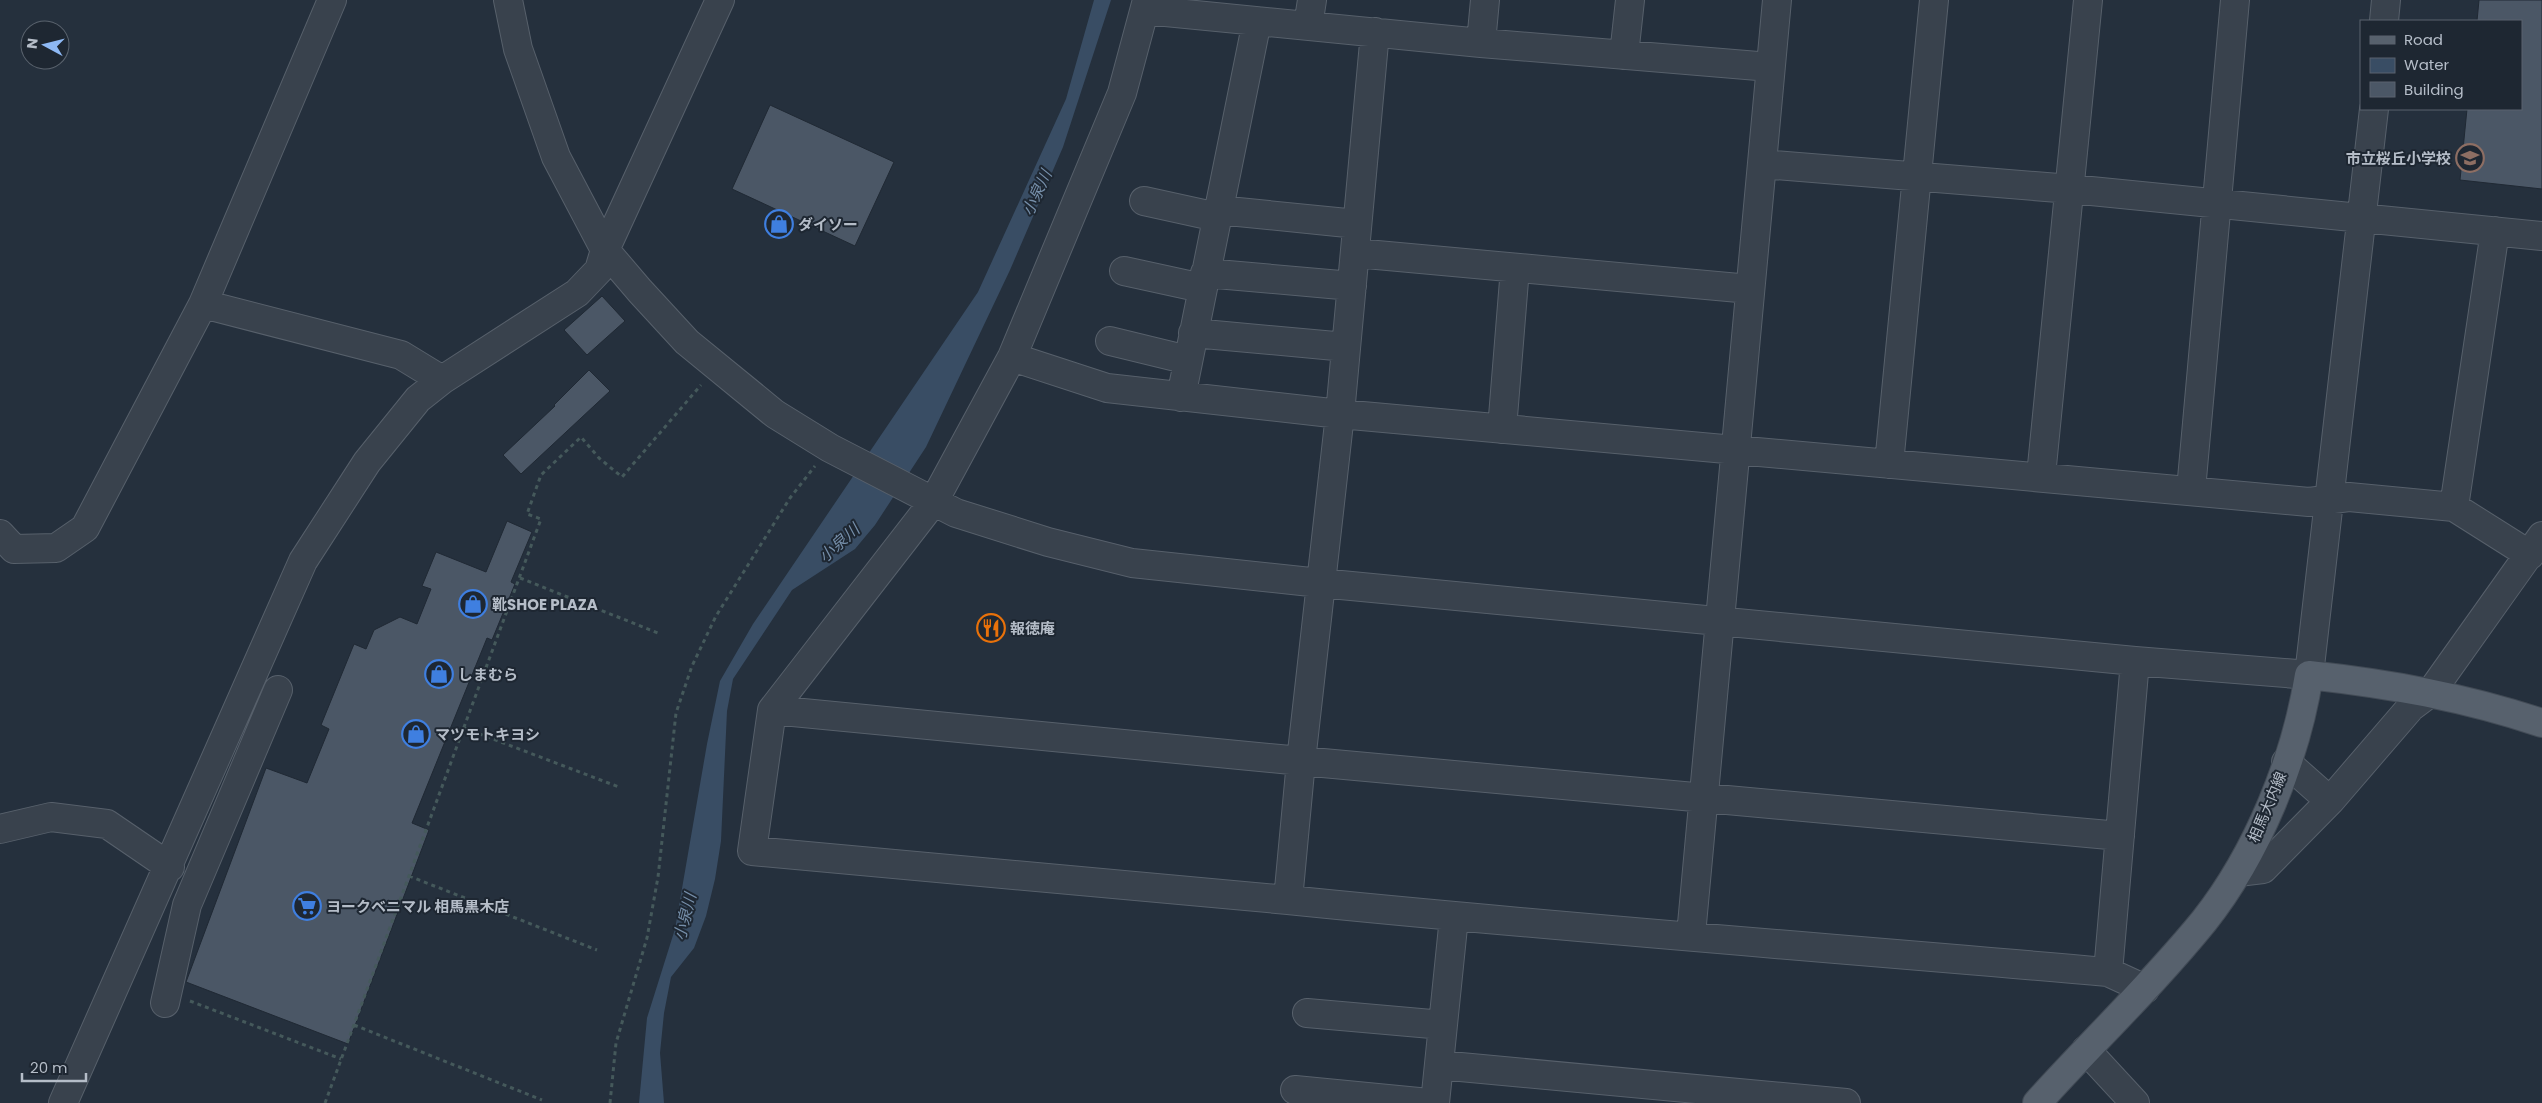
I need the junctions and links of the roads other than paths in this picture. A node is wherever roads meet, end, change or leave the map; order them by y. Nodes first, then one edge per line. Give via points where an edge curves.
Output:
1 (332, 0) edge
2 (508, 0) edge
3 (720, 0) edge
4 (1485, 0) edge
5 (1630, 0) edge
6 (1777, 0) edge
7 (1934, 0) edge
8 (2088, 0) edge
9 (2235, 0) edge
10 (2386, 0) edge
11 (1146, 5) edge
12 (1310, 13) edge
13 (2384, 20) edge
14 (1256, 21) junction
15 (1375, 32) junction
16 (1481, 43) junction
17 (1624, 55) junction
18 (1770, 67) junction
19 (2374, 110) edge
20 (1762, 164) junction
21 (1915, 177) junction
22 (2071, 189) junction
23 (1144, 201) dead end
24 (2216, 203) junction
25 (1217, 214) junction
26 (2362, 219) junction
27 (1357, 224) junction
28 (2495, 231) junction
29 (2542, 236) edge
30 (605, 250) junction
31 (1355, 253) junction
32 (1515, 268) junction
33 (1124, 271) dead end
34 (1204, 281) junction
35 (1352, 286) junction
36 (1750, 289) junction
37 (203, 304) junction
38 (1193, 333) junction
39 (1110, 341) dead end
40 (1346, 347) junction
41 (1012, 358) junction
42 (1188, 360) junction
43 (442, 380) junction
44 (1180, 396) junction
45 (1340, 414) junction
46 (1502, 429) junction
47 (1735, 451) junction
48 (1890, 464) junction
49 (2041, 476) junction
50 (2191, 490) junction
51 (923, 495) junction
52 (2328, 500) junction
53 (2454, 507) junction
54 (0, 534) edge
55 (2536, 545) edge
56 (1320, 583) junction
57 (1720, 621) junction
58 (2135, 661) junction
59 (2309, 675) junction
60 (278, 690) dead end
61 (2431, 692) junction
62 (772, 710) junction
63 (2542, 723) edge
64 (1301, 761) junction
65 (2286, 762) junction
66 (1703, 797) junction
67 (2330, 801) junction
68 (0, 829) edge
69 (2120, 836) junction
70 (170, 867) junction
71 (2238, 872) junction
72 (1288, 900) junction
73 (1454, 917) junction
74 (1691, 935) junction
75 (2108, 972) junction
76 (2145, 989) junction
77 (166, 998) road end
78 (1307, 1012) dead end
79 (1443, 1026) junction
80 (2086, 1050) junction
81 (1439, 1065) junction
82 (1295, 1090) dead end
83 (63, 1103) edge
84 (1429, 1103) edge
85 (1436, 1103) edge
86 (1846, 1103) edge
87 (2037, 1103) edge
88 (2135, 1103) edge

1 - 37 street
2 - 30 street via 518,49 556,157
3 - 30 street
4 - 16 street
5 - 17 street
6 - 18 street
7 - 21 street
8 - 22 street
9 - 24 street
10 - 13 street
11 - 14 street
11 - 41 street via 1122,93
12 - 14 street
12 - 15 street
14 - 25 street
15 - 16 street
15 - 27 street
16 - 17 street
17 - 18 street
18 - 20 street
19 - 26 street
20 - 21 street
20 - 36 street
21 - 22 street
21 - 48 street
22 - 24 street
22 - 49 street
23 - 25 street
24 - 26 street
24 - 50 street
25 - 27 street
25 - 34 street
26 - 28 street
26 - 52 street
27 - 31 street
28 - 29 street
28 - 53 street
30 - 43 street via 599,270 577,293
30 - 51 street via 687,342 775,414 830,448
31 - 32 street
31 - 35 street
32 - 36 street
32 - 46 street
33 - 34 street
34 - 35 street
34 - 38 street
35 - 40 street
36 - 47 street
37 - 43 street via 401,355
37 - 54 street via 85,528 56,548 14,549
38 - 40 street
38 - 42 street
39 - 42 street
40 - 45 street
41 - 44 street via 1107,388
41 - 51 street
42 - 44 street
43 - 70 street via 418,399 367,462 303,561
44 - 45 street
45 - 46 street
45 - 56 street
46 - 47 street
47 - 48 street
47 - 57 street
48 - 49 street
49 - 50 street
50 - 52 street via 2309,502
51 - 56 street via 956,513 1048,542 1132,563
51 - 62 street
52 - 53 street via 2349,497
52 - 59 street
53 - 55 street
55 - 61 street
56 - 57 street
56 - 64 street
57 - 58 street
57 - 66 street
58 - 59 street
58 - 69 street
59 - 61 main road
59 - 65 main road, 相馬大内線 via 2303,712
60 - 77 street via 187,905
61 - 63 main road via 2492,706
61 - 67 street via 2411,708
62 - 64 street
62 - 72 street via 752,851
64 - 66 street
64 - 72 street
65 - 67 street
65 - 71 main road, 相馬大内線 via 2266,817
66 - 69 street
66 - 74 street
67 - 71 street via 2263,869
68 - 70 street via 51,817 107,824
69 - 75 street
70 - 83 street
71 - 76 main road, 相馬大内線 via 2205,920
72 - 73 street
73 - 74 street
73 - 79 street
74 - 75 street
75 - 76 street
76 - 80 main road, 相馬大内線
78 - 79 street
79 - 81 street
80 - 87 main road, 相馬大内線
80 - 88 street
81 - 85 street
81 - 86 street
82 - 84 street

